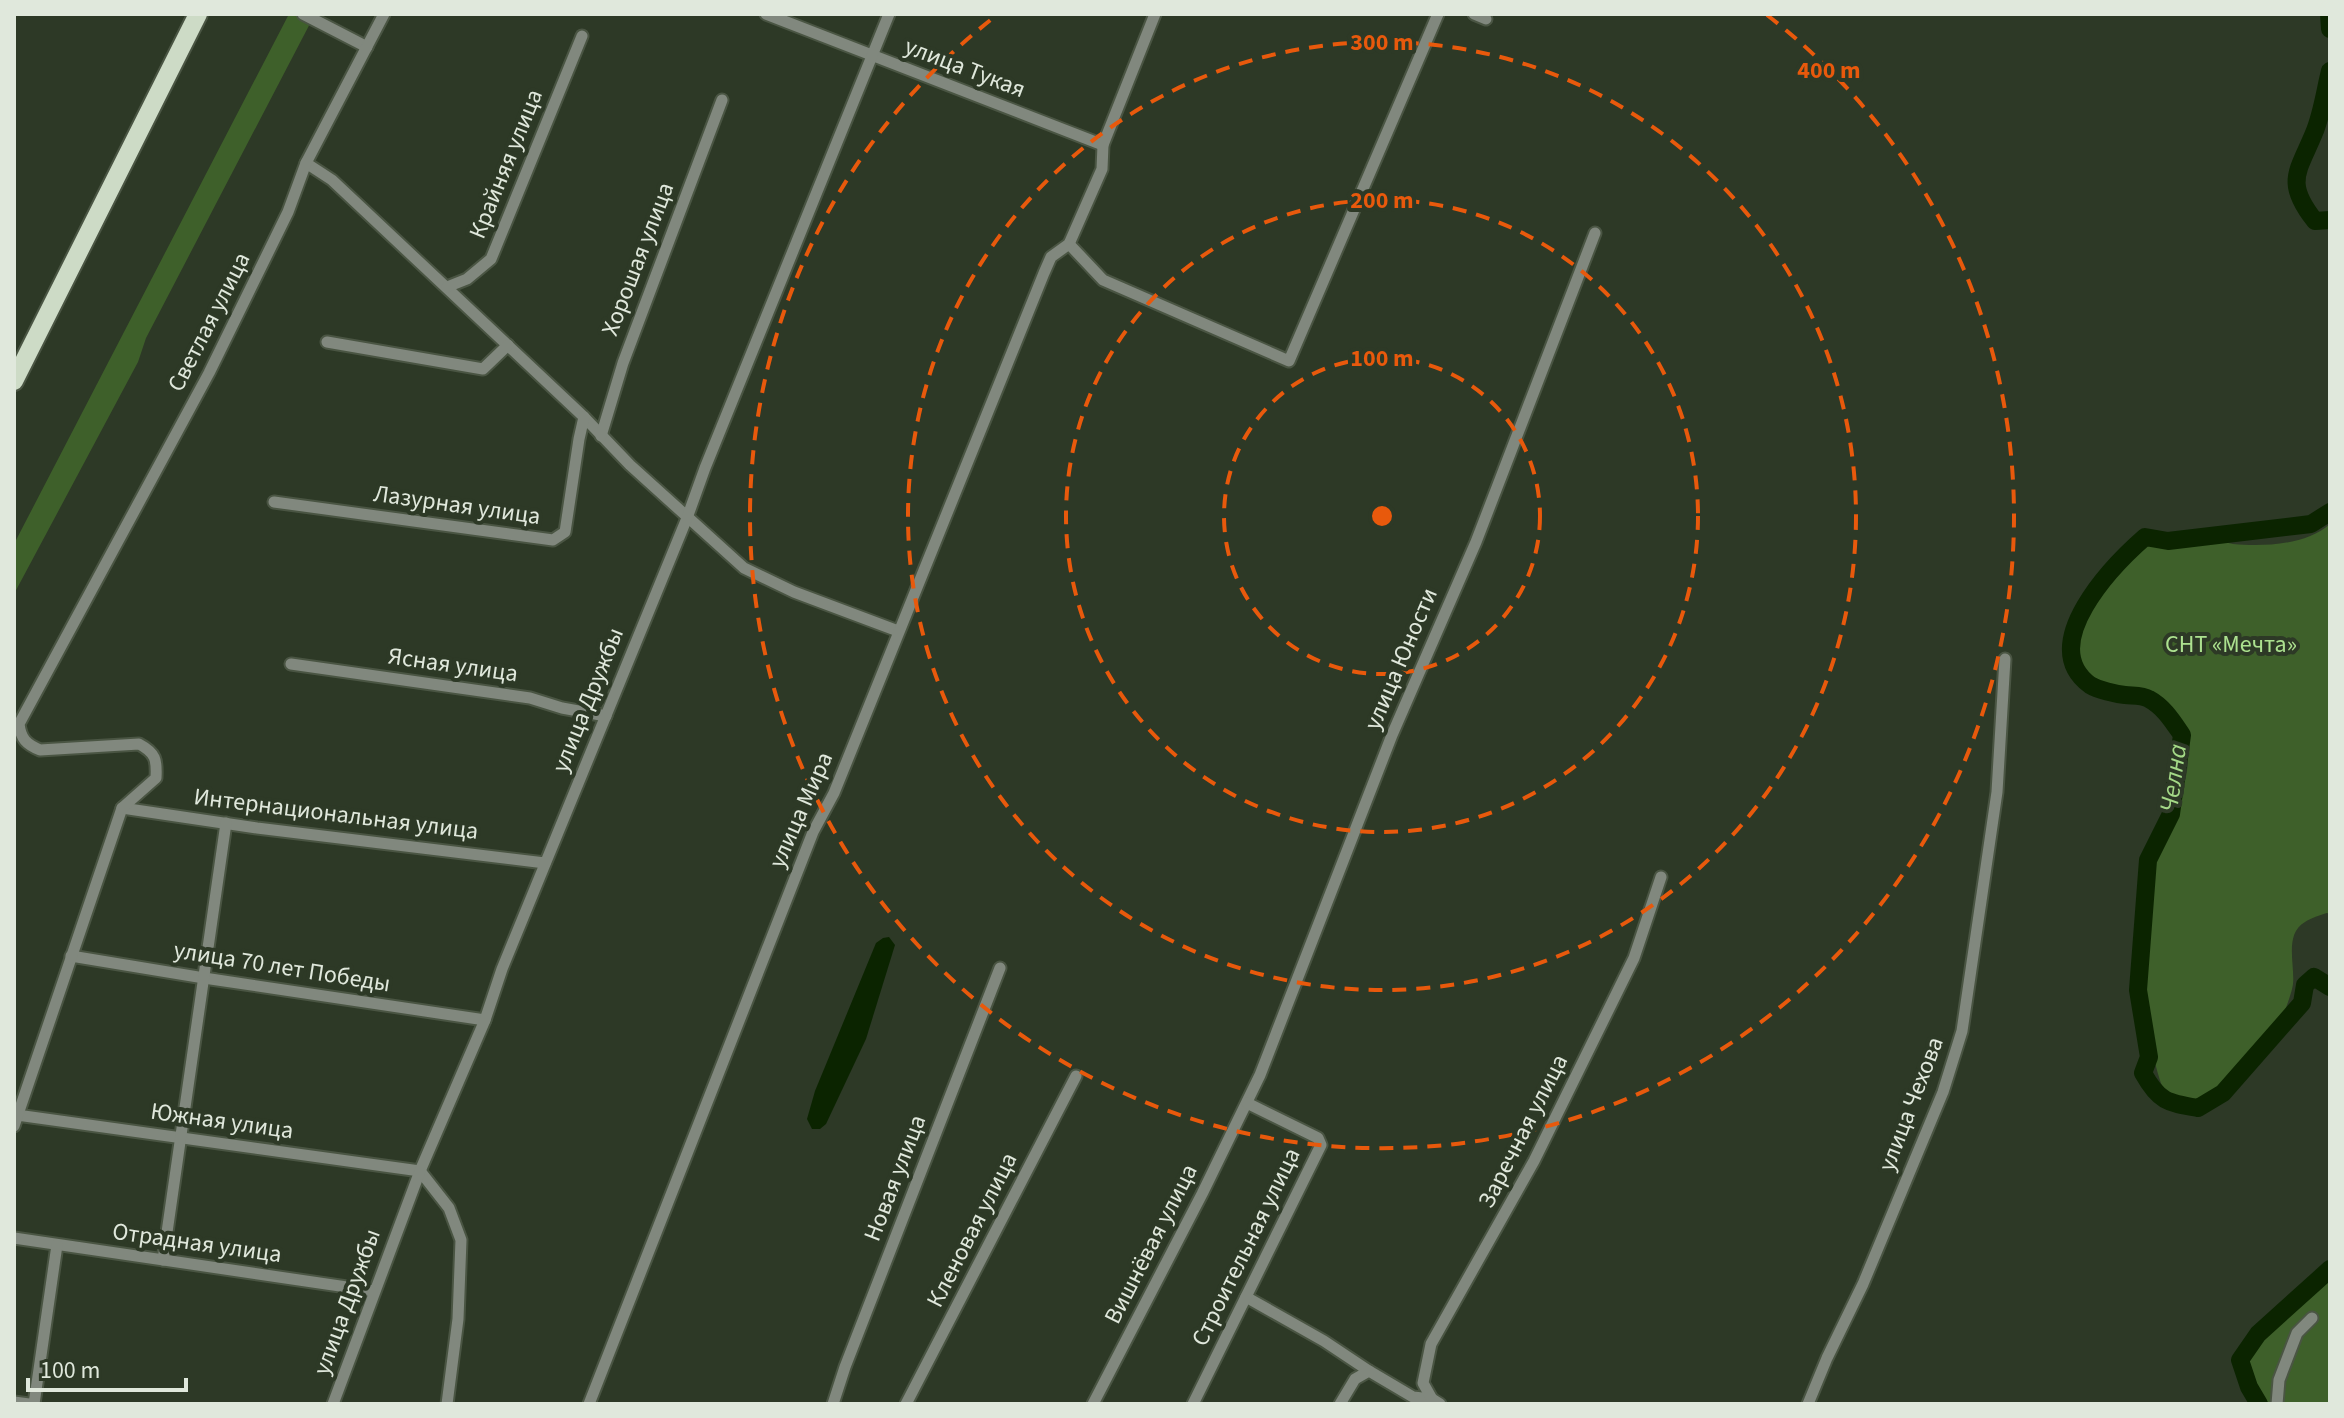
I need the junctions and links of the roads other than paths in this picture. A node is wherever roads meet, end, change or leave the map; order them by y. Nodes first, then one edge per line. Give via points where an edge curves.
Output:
1 (303, 14) edge
2 (384, 14) edge
3 (766, 14) edge
4 (889, 14) edge
5 (1155, 14) edge
6 (1438, 14) edge
7 (199, 15) edge
8 (582, 36) dead end
9 (367, 47) junction
10 (872, 56) junction
11 (722, 100) dead end
12 (1103, 145) junction
13 (306, 163) junction
14 (1595, 233) dead end
15 (1069, 244) junction
16 (447, 287) junction
17 (327, 342) dead end
18 (508, 345) junction
19 (14, 381) edge
20 (584, 417) junction
21 (601, 436) junction
22 (274, 502) dead end
23 (687, 518) junction
24 (898, 631) junction
25 (2005, 659) dead end
26 (291, 664) dead end
27 (606, 716) junction
28 (122, 808) junction
29 (226, 823) junction
30 (545, 863) junction
31 (1661, 877) dead end
32 (71, 956) junction
33 (1000, 968) dead end
34 (204, 978) junction
35 (485, 1020) junction
36 (1076, 1076) dead end
37 (1247, 1103) junction
38 (16, 1121) edge
39 (181, 1137) junction
40 (420, 1171) junction
41 (14, 1238) edge
42 (57, 1245) junction
43 (163, 1260) junction
44 (374, 1291) junction
45 (1246, 1297) junction
46 (2312, 1318) dead end
47 (1369, 1371) junction
48 (14, 1402) edge
49 (1436, 1402) edge
50 (31, 1404) edge
51 (333, 1404) edge
52 (447, 1404) edge
53 (589, 1404) edge
54 (834, 1404) edge
55 (906, 1404) edge
56 (1093, 1404) edge
57 (1193, 1404) edge
58 (1340, 1404) edge
59 (1808, 1404) edge
60 (2277, 1404) edge

1 - 9 street
2 - 9 street, Светлая улица
3 - 10 street, улица Тукая
4 - 10 street, улица Дружбы
5 - 12 street, улица Мира
6 - 15 street via 1289,361 1103,280
7 - 19 main road
8 - 16 street, Крайняя улица via 491,259
9 - 13 street, Светлая улица
10 - 12 street, улица Тукая
10 - 23 street, улица Дружбы
11 - 21 street, Хорошая улица via 623,363
12 - 15 street, улица Мира via 1102,169
13 - 16 street via 332,180
13 - 28 street, Светлая улица via 288,212 209,373 19,724 27,744 40,750 139,744 151,750 156,778
14 - 37 street, улица Юности via 1476,542 1392,735
15 - 24 street, улица Мира via 1051,257
16 - 18 street
17 - 18 street via 483,369
18 - 20 street
20 - 21 street
20 - 22 street, Лазурная улица via 565,532 553,540
21 - 23 street
23 - 24 street via 744,568
23 - 27 street, улица Дружбы
24 - 53 street, улица Мира via 834,793 813,832
25 - 59 street, улица Чехова via 1997,792 1962,1031 1943,1092
26 - 27 street, Ясная улица via 530,698
27 - 30 street, улица Дружбы
28 - 29 street, Интернациональная улица
28 - 32 street
29 - 30 street, Интернациональная улица
29 - 34 street
30 - 35 street, улица Дружбы
31 - 49 street, Заречная улица via 1634,958 1534,1161 1431,1344 1423,1383
32 - 34 street, улица 70 лет Победы
32 - 38 street
33 - 54 street, Новая улица
34 - 35 street, улица 70 лет Победы
34 - 39 street
35 - 40 street, улица Дружбы
36 - 55 street, Кленовая улица
37 - 45 street, Строительная улица via 1321,1141
37 - 56 street, Вишнёвая улица
38 - 39 street, Южная улица
39 - 40 street, Южная улица
39 - 43 street
40 - 44 street, улица Дружбы
40 - 52 street via 449,1208 461,1240
41 - 42 street, Отрадная улица
42 - 43 street, Отрадная улица
42 - 50 street
43 - 44 street, Отрадная улица
44 - 51 street, улица Дружбы
45 - 47 street, Заречная улица
45 - 57 street, Строительная улица
46 - 60 street via 2297,1333 2279,1380
47 - 49 street, Заречная улица via 1413,1397
47 - 58 street via 1355,1379
48 - 50 street

